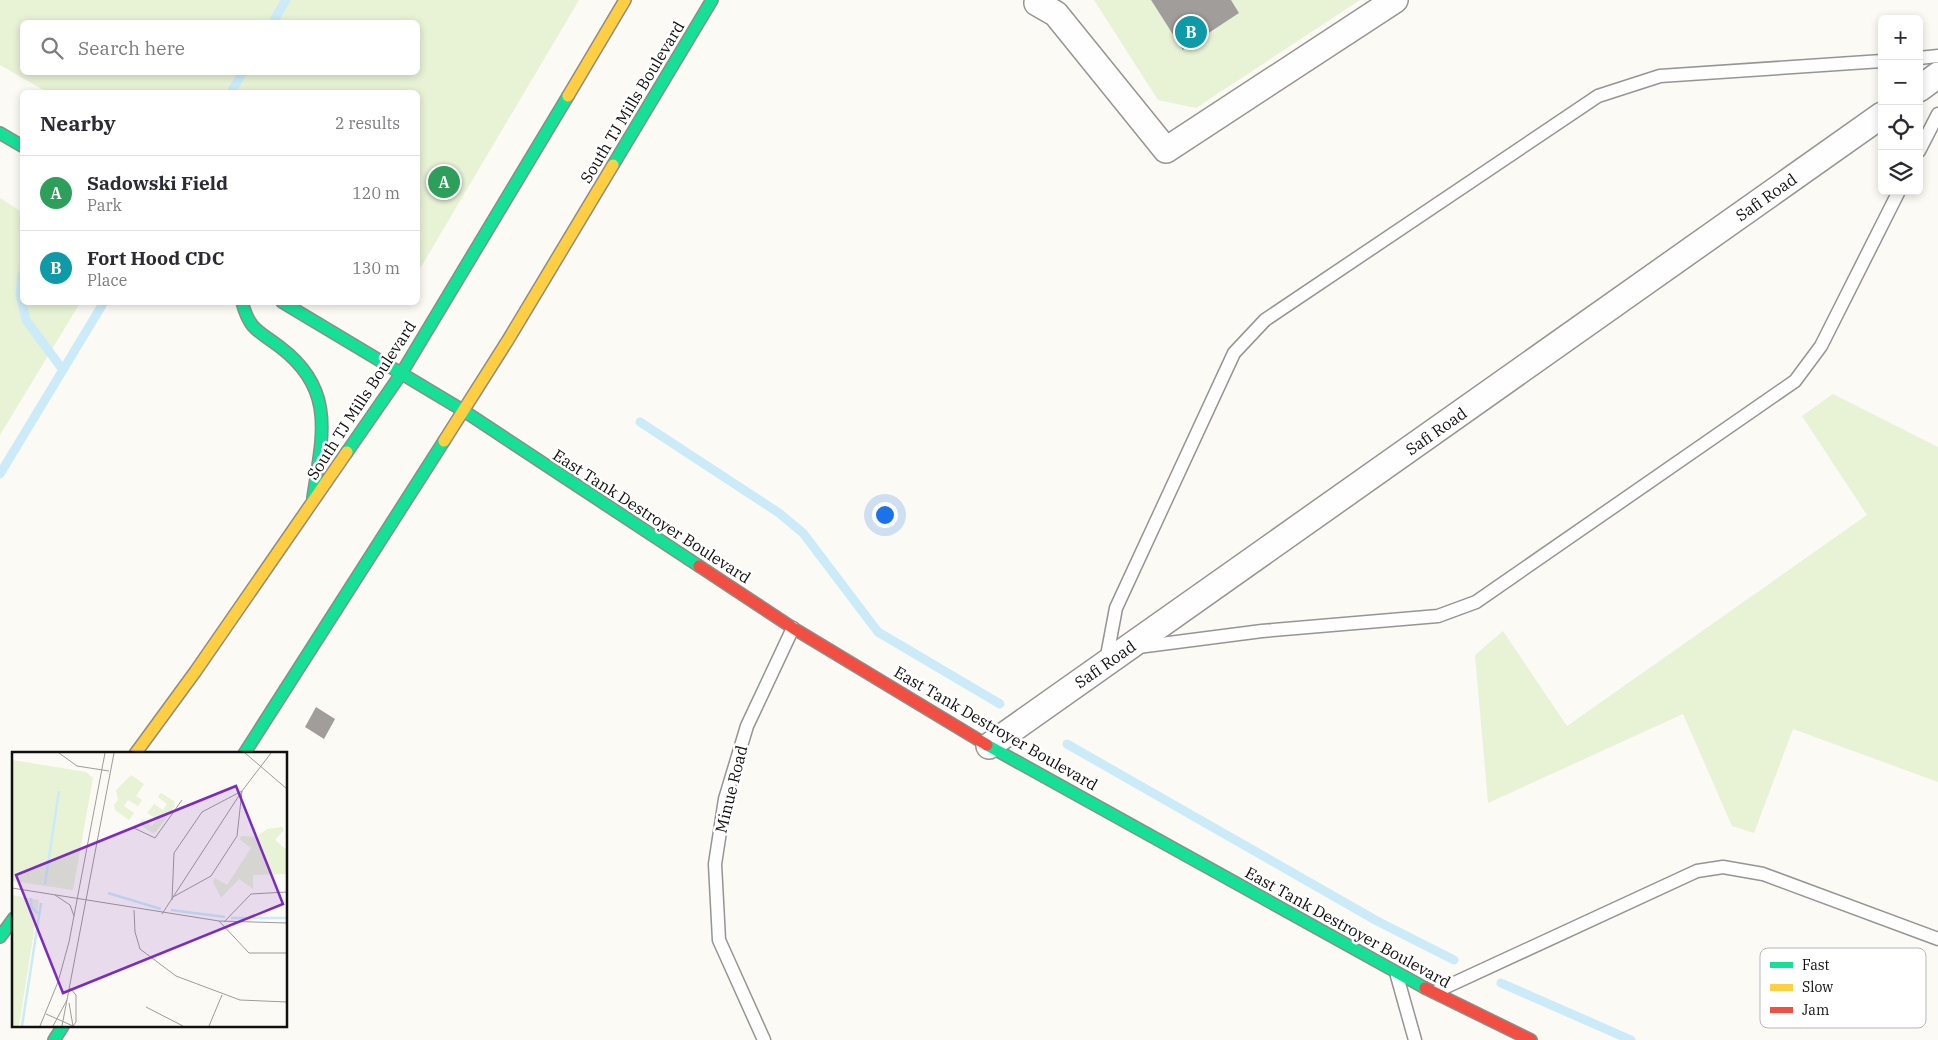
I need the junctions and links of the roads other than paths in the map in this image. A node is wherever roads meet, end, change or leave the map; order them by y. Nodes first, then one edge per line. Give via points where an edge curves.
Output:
1 (625, 0) edge
2 (712, 0) edge
3 (1395, 0) edge
4 (1037, 3) dead end
5 (1938, 56) edge
6 (1923, 58) edge
7 (1878, 60) edge
8 (1938, 76) edge
9 (1923, 86) edge
10 (1938, 114) edge
11 (1878, 118) edge
12 (0, 133) edge
13 (20, 145) edge
14 (1920, 150) edge
15 (1897, 195) edge
16 (243, 305) edge
17 (287, 305) edge
18 (401, 374) junction
19 (464, 411) junction
20 (312, 503) junction
21 (794, 628) junction
22 (1128, 648) junction
23 (1105, 663) junction
24 (989, 746) junction
25 (136, 752) edge
26 (245, 752) edge
27 (12, 921) edge
28 (0, 937) edge
29 (1938, 939) edge
30 (1397, 973) junction
31 (1432, 993) junction
32 (67, 1029) edge
33 (54, 1040) edge
34 (764, 1040) edge
35 (1415, 1040) edge
36 (1531, 1040) edge

1 - 18 street, South TJ Mills Boulevard
2 - 19 street, South TJ Mills Boulevard
3 - 4 street via 1166,150 1056,14
5 - 6 lane
7 - 23 lane via 1660,76 1598,96 1265,320 1234,353 1116,608
8 - 9 street
10 - 14 lane
11 - 22 street, Safi Road
12 - 13 street
15 - 22 lane via 1821,346 1795,381 1476,602 1438,616 1262,631
16 - 20 street via 249,323 291,355 305,369 318,392 323,413
17 - 18 street, East Tank Destroyer Boulevard
18 - 19 street, East Tank Destroyer Boulevard
18 - 20 street, South TJ Mills Boulevard
19 - 21 street, East Tank Destroyer Boulevard
19 - 26 street, South TJ Mills Boulevard
20 - 25 street, South TJ Mills Boulevard
21 - 24 street, East Tank Destroyer Boulevard
21 - 34 lane, Minue Road via 747,726 725,799 715,864 719,940
22 - 23 street, Safi Road
23 - 24 street, Safi Road
24 - 30 street, East Tank Destroyer Boulevard
27 - 28 street
29 - 31 lane via 1763,874 1723,868 1697,871
30 - 31 street, East Tank Destroyer Boulevard
30 - 35 lane
31 - 36 street, East Tank Destroyer Boulevard
32 - 33 street

